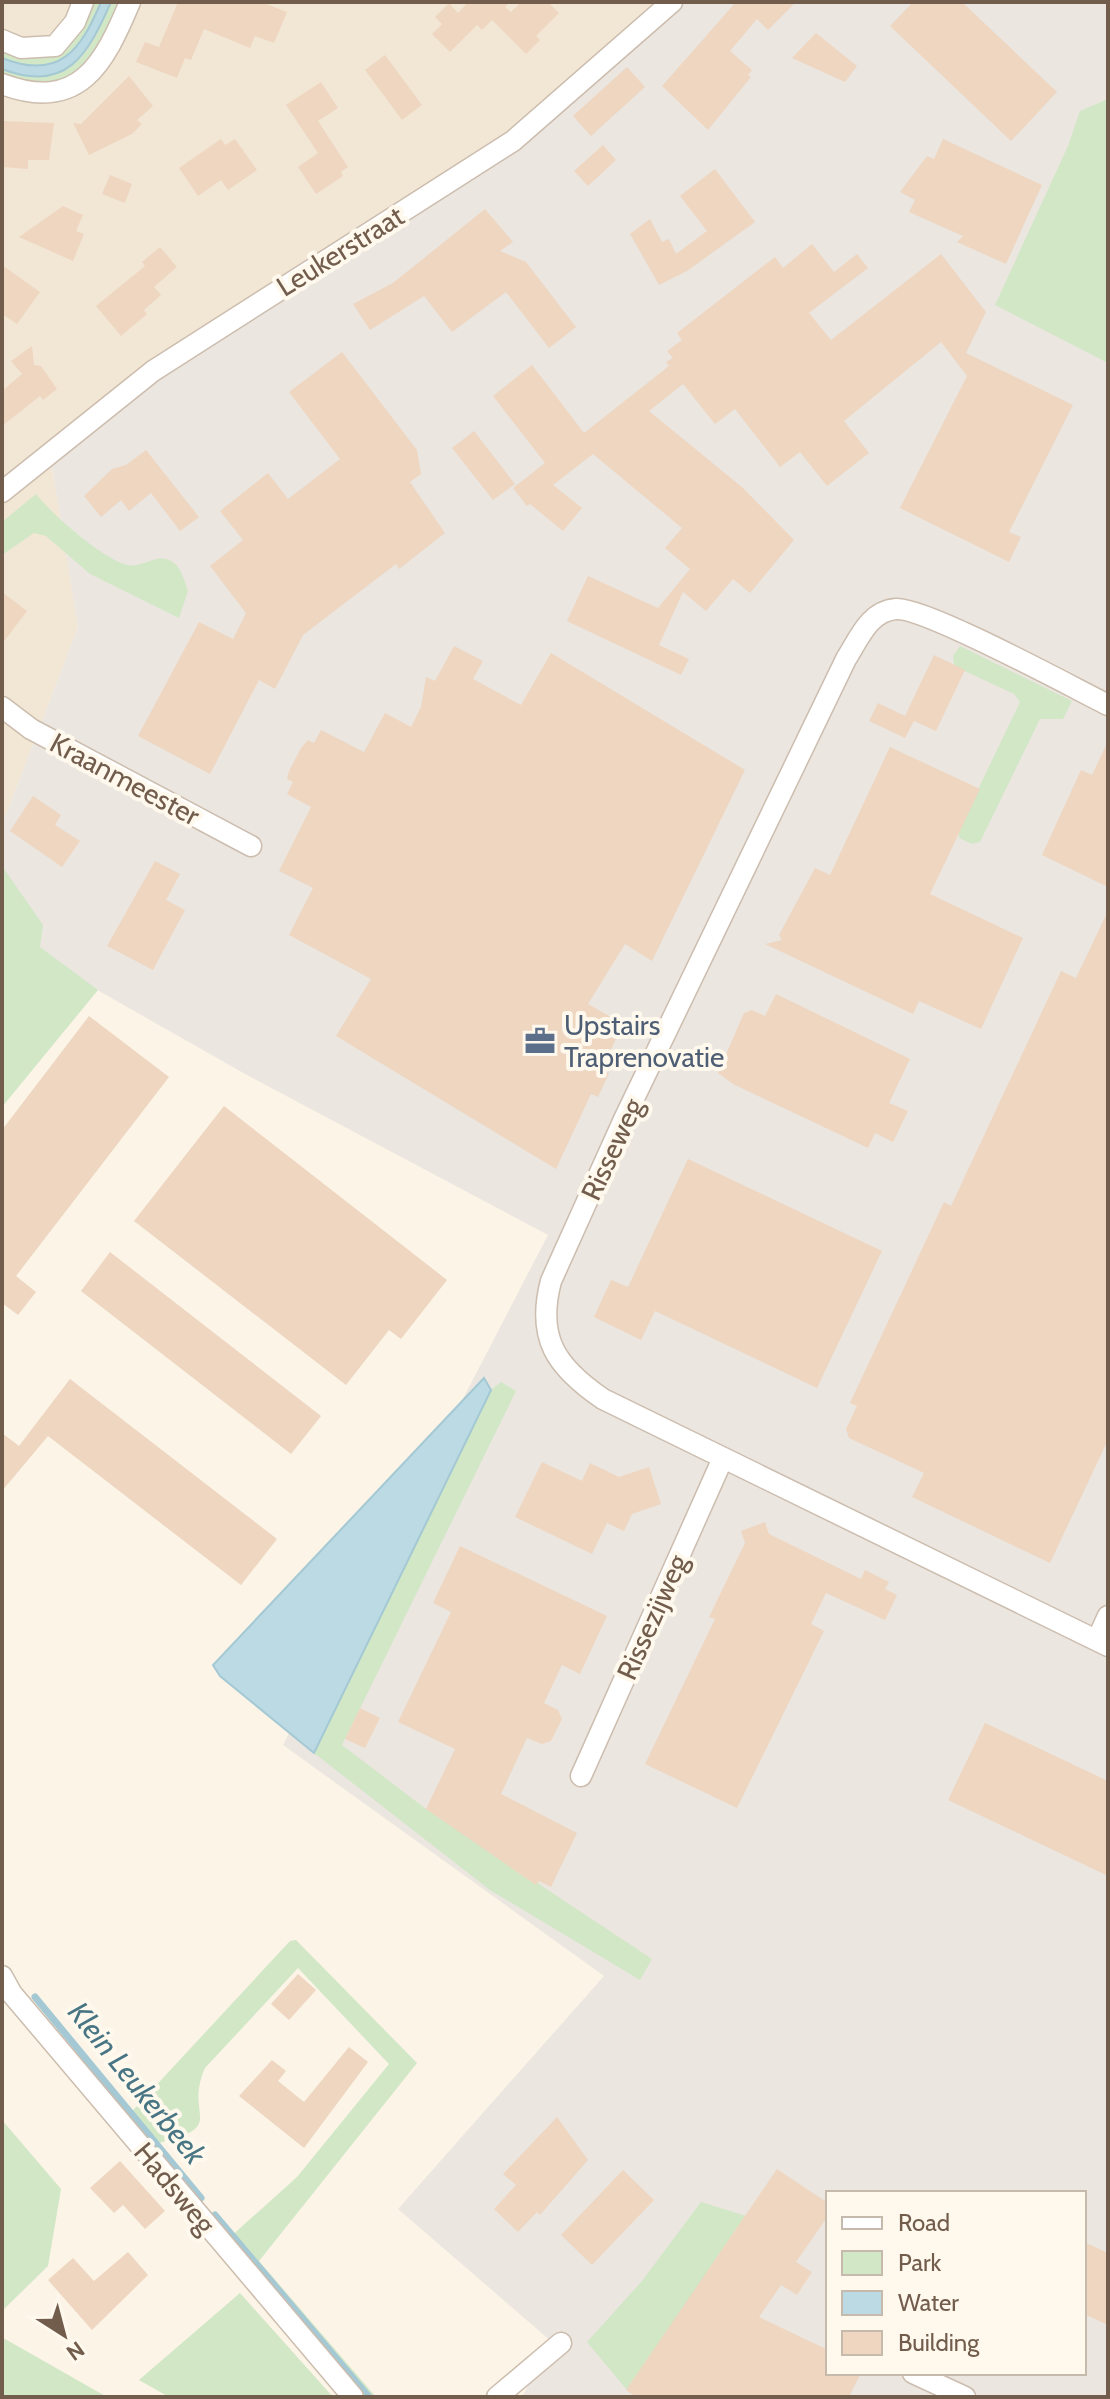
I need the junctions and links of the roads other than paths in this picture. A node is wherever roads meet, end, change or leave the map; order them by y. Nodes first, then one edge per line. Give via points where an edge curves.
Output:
1 (83, 2) edge
2 (130, 2) edge
3 (672, 2) edge
4 (2, 40) edge
5 (2, 84) edge
6 (2, 492) edge
7 (1108, 705) edge
8 (2, 707) edge
9 (251, 846) dead end
10 (723, 1458) junction
11 (1108, 1616) edge
12 (1102, 1643) edge
13 (581, 1776) dead end
14 (2, 1976) edge
15 (561, 2343) dead end
16 (917, 2375) edge
17 (353, 2397) edge
18 (497, 2397) edge
19 (965, 2397) edge

1 - 4 street via 55,46 21,48
2 - 5 street via 110,50 90,74 47,95
3 - 6 street, Leukerstraat via 513,141 153,371
7 - 10 street, Risseweg via 932,619 896,609 871,618 846,659 625,1117 551,1281 544,1309 550,1346 574,1379 603,1399
8 - 9 street, Kraanmeester via 31,729
10 - 12 street, Risseweg
10 - 13 street, Rissezijweg
11 - 12 street
14 - 17 street, Hadsweg
15 - 18 street
16 - 19 street

